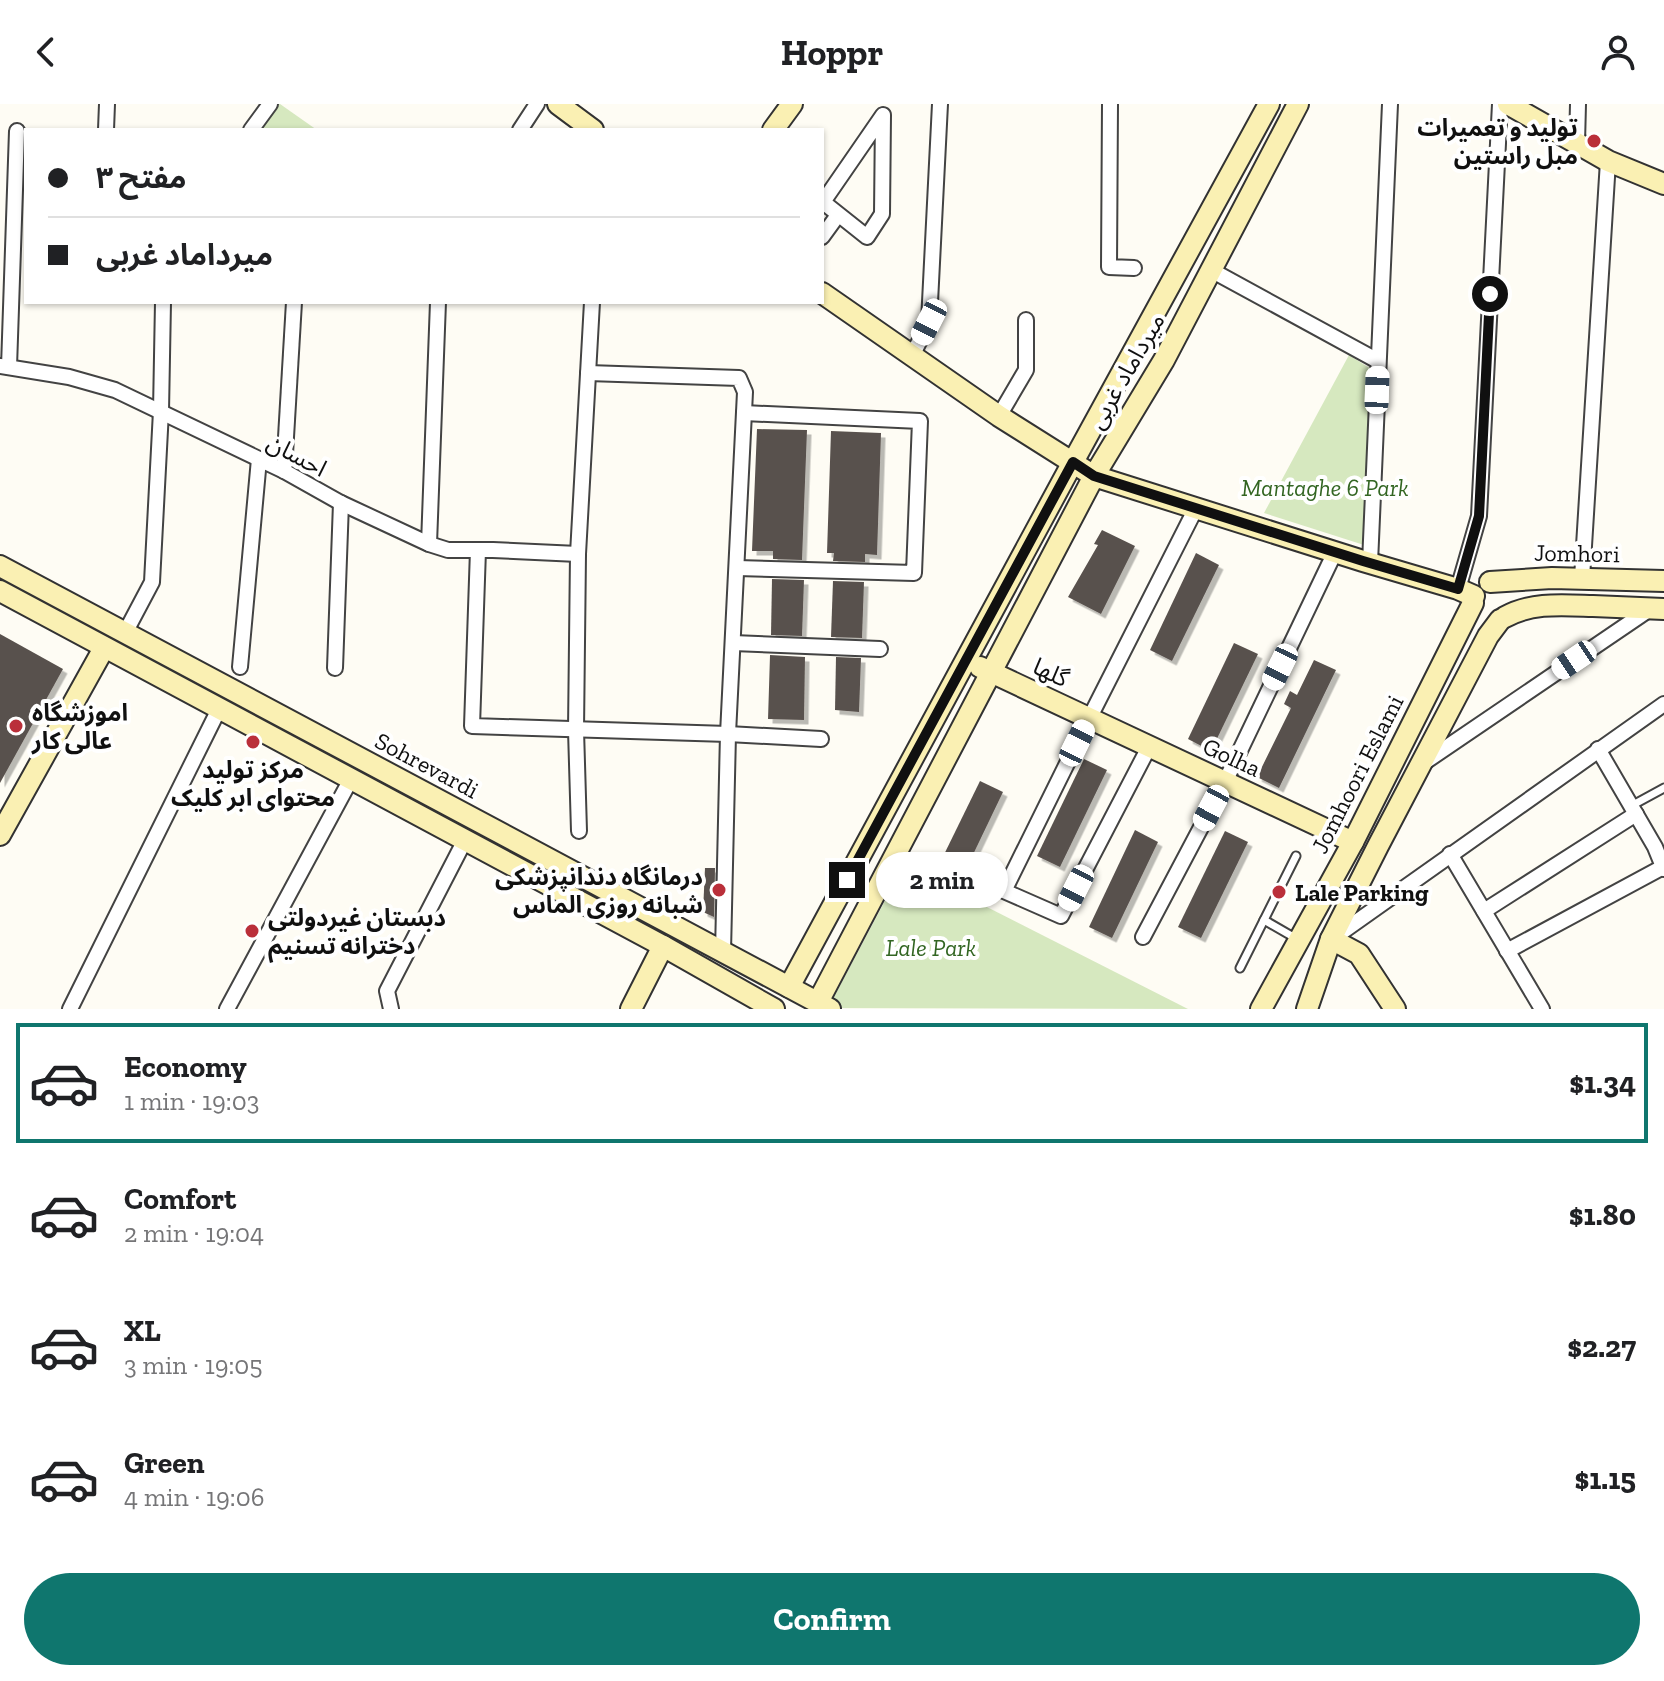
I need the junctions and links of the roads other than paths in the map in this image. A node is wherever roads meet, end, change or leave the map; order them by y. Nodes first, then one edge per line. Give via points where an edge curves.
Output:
1 (107, 104) edge
2 (270, 104) edge
3 (537, 104) edge
4 (558, 104) edge
5 (792, 104) edge
6 (940, 104) edge
7 (1110, 104) edge
8 (1269, 104) edge
9 (1298, 104) edge
10 (1390, 104) edge
11 (1500, 104) edge
12 (1508, 104) edge
13 (1578, 104) edge
14 (106, 128) edge
15 (252, 128) edge
16 (521, 128) edge
17 (590, 128) edge
18 (774, 128) edge
19 (0, 130) edge
20 (21, 132) edge
21 (1577, 143) junction
22 (1608, 161) junction
23 (1664, 184) edge
24 (824, 201) edge
25 (824, 203) edge
26 (838, 215) junction
27 (824, 234) edge
28 (1134, 268) dead end
29 (1211, 270) junction
30 (824, 294) edge
31 (163, 304) edge
32 (294, 304) edge
33 (438, 304) edge
34 (592, 304) edge
35 (1026, 320) dead end
36 (912, 356) junction
37 (1378, 361) junction
38 (5, 367) edge
39 (588, 373) junction
40 (161, 411) junction
41 (744, 413) junction
42 (999, 416) junction
43 (259, 459) junction
44 (1073, 462) junction
45 (284, 471) junction
46 (1094, 476) junction
47 (341, 503) junction
48 (1196, 508) junction
49 (429, 544) junction
50 (478, 550) junction
51 (1335, 552) junction
52 (578, 554) junction
53 (1370, 563) junction
54 (0, 566) edge
55 (737, 568) junction
56 (1582, 578) junction
57 (1664, 581) edge
58 (1490, 582) junction
59 (0, 591) edge
60 (1468, 596) junction
61 (1657, 609) edge
62 (1502, 618) junction
63 (125, 633) junction
64 (733, 643) junction
65 (104, 648) junction
66 (880, 649) dead end
67 (965, 661) junction
68 (240, 667) dead end
69 (335, 668) dead end
70 (991, 673) junction
71 (1664, 704) edge
72 (219, 709) junction
73 (1089, 719) junction
74 (576, 730) junction
75 (728, 734) junction
76 (821, 739) dead end
77 (1149, 747) junction
78 (1598, 749) junction
79 (1422, 764) junction
80 (351, 779) junction
81 (1225, 782) junction
82 (1664, 788) edge
83 (1634, 810) junction
84 (579, 831) dead end
85 (0, 835) edge
86 (465, 840) junction
87 (1353, 842) junction
88 (1450, 854) junction
89 (1296, 856) dead end
90 (1664, 868) edge
91 (1484, 911) junction
92 (1264, 920) junction
93 (1143, 937) dead end
94 (1331, 939) junction
95 (1299, 940) junction
96 (663, 946) junction
97 (1507, 951) junction
98 (723, 952) junction
99 (1240, 968) dead end
100 (789, 987) junction
101 (824, 1006) edge
102 (70, 1009) edge
103 (227, 1009) edge
104 (391, 1009) edge
105 (631, 1009) edge
106 (774, 1009) edge
107 (1261, 1009) edge
108 (1307, 1009) edge
109 (1395, 1009) edge
110 (1542, 1009) edge

1 - 14 street
2 - 15 street
3 - 16 street
4 - 17 street
5 - 18 street
6 - 36 street via 929,322
7 - 28 street via 1109,267
8 - 44 street, میرداماد غربی
9 - 29 street, میرداماد غربی
10 - 37 street
11 - 60 street via 1479,516
12 - 21 street
13 - 21 street
19 - 20 street
20 - 38 street
21 - 22 street
22 - 23 street
22 - 56 street
24 - 26 street via 883,115 882,214 867,237
25 - 26 street
26 - 27 street
29 - 37 street
29 - 46 street, میرداماد غربی
30 - 36 street
31 - 40 street
32 - 45 street
33 - 49 street
34 - 39 street
35 - 42 street via 1026,370
36 - 42 street
37 - 53 street
38 - 40 street, احسان via 69,377
39 - 41 street via 739,378
39 - 52 street
40 - 43 street, احسان
40 - 63 street via 152,582
41 - 55 street
41 - 55 street via 920,421 914,573
42 - 44 street
43 - 45 street, احسان
43 - 68 street
44 - 46 street
44 - 67 street, میرداماد غربی
45 - 47 street, احسان
46 - 48 street
46 - 70 street, میرداماد غربی
47 - 49 street, احسان
47 - 69 street
48 - 51 street
48 - 73 street
49 - 50 street, احسان
50 - 52 street, احسان
50 - 74 street via 472,726
51 - 53 street
51 - 81 street
52 - 74 street
53 - 60 street
54 - 63 street, Sohrevardi
55 - 64 street
56 - 57 street, Jomhori
56 - 58 street, Jomhori
58 - 60 street
58 - 62 street via 1510,594 1511,606
59 - 65 street, Sohrevardi
60 - 62 street via 1482,618
60 - 87 street, Jomhoori Eslami
61 - 62 street via 1554,605 1528,607
61 - 79 street
62 - 79 street
63 - 98 street, Sohrevardi
64 - 66 street
64 - 75 street
65 - 72 street, Sohrevardi
65 - 85 street
67 - 70 street, گلها
67 - 100 street, میرداماد غربی
70 - 73 street, گلها
70 - 101 street, میرداماد غربی
71 - 78 street
72 - 80 street, Sohrevardi
72 - 102 street
73 - 77 street, Golha
73 - 77 street via 1004,891 1061,916
74 - 75 street
74 - 84 street
75 - 76 street
75 - 98 street
77 - 81 street, Golha
78 - 83 street
78 - 88 street
79 - 94 street
80 - 86 street, Sohrevardi
80 - 103 street
81 - 87 street, Golha
81 - 93 street
82 - 83 lane
83 - 90 street
83 - 91 street
86 - 96 street, Sohrevardi
86 - 104 street via 387,991
87 - 95 street, Jomhoori Eslami
88 - 91 street
88 - 94 street
89 - 92 lane
90 - 97 street
91 - 97 street
92 - 95 lane
92 - 99 lane
94 - 108 street
94 - 109 street via 1359,954
95 - 107 street, Jomhoori Eslami
96 - 105 street
96 - 106 street, Sohrevardi
97 - 110 street
98 - 100 street, Sohrevardi
100 - 101 street, Sohrevardi

